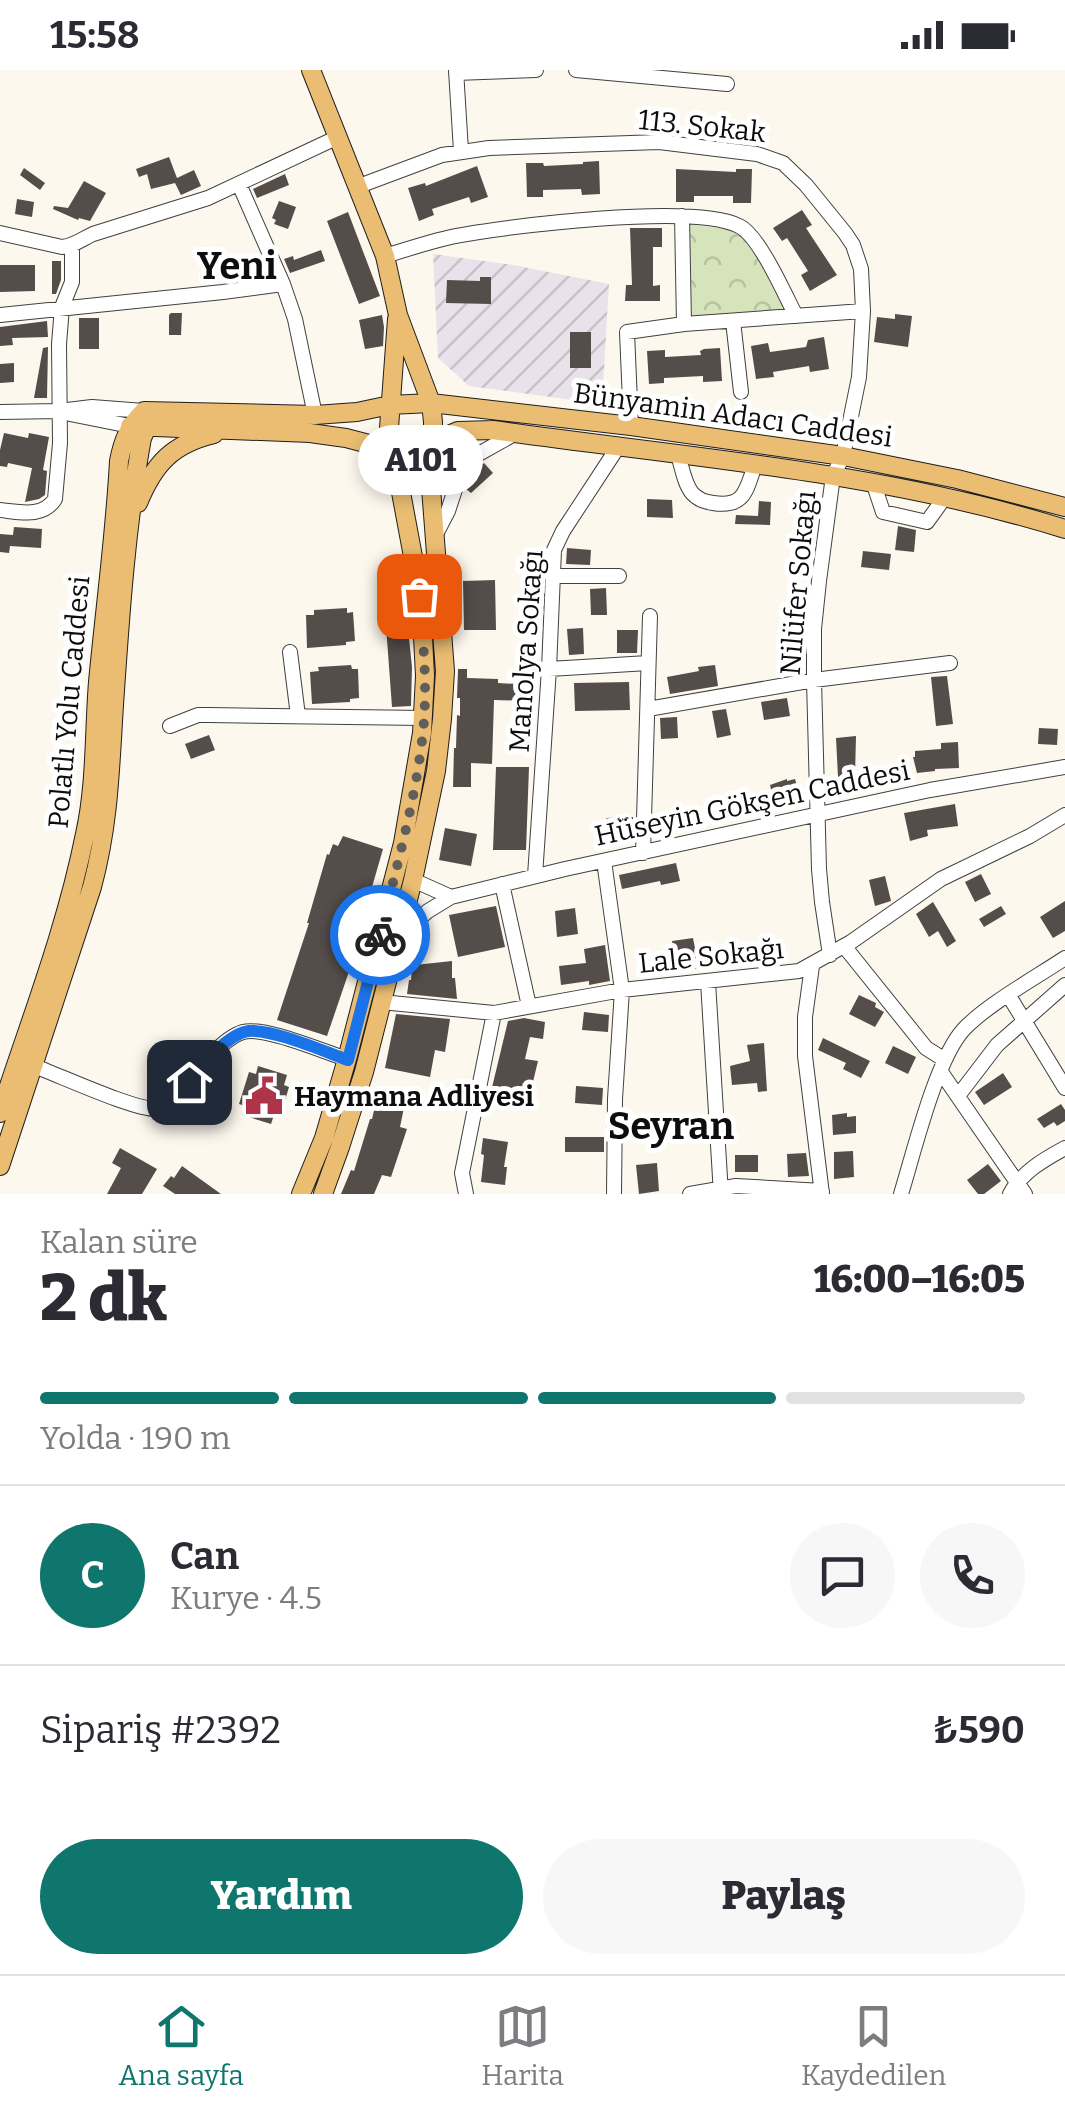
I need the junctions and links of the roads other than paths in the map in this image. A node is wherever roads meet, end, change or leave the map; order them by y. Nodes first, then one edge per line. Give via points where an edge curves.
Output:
1 (311, 70) edge
2 (536, 70) edge
3 (576, 70) edge
4 (456, 71) edge
5 (727, 84) dead end
6 (338, 137) junction
7 (461, 151) junction
8 (238, 184) junction
9 (359, 186) junction
10 (682, 216) junction
11 (0, 233) edge
12 (72, 246) junction
13 (385, 256) junction
14 (283, 284) junction
15 (62, 307) junction
16 (863, 310) junction
17 (0, 315) edge
18 (398, 315) junction
19 (796, 316) junction
20 (733, 320) junction
21 (684, 324) junction
22 (741, 392) dead end
23 (431, 403) junction
24 (390, 405) junction
25 (60, 411) junction
26 (0, 412) edge
27 (315, 414) junction
28 (140, 422) junction
29 (631, 426) junction
30 (230, 430) junction
31 (516, 433) junction
32 (431, 443) junction
33 (618, 447) junction
34 (392, 450) junction
35 (678, 455) junction
36 (842, 456) junction
37 (755, 465) junction
38 (833, 476) junction
39 (874, 482) junction
40 (945, 497) junction
41 (1065, 507) edge
42 (0, 510) edge
43 (128, 526) junction
44 (1065, 529) edge
45 (435, 536) junction
46 (553, 576) junction
47 (620, 576) dead end
48 (650, 616) dead end
49 (290, 652) dead end
50 (648, 663) junction
51 (950, 663) dead end
52 (549, 669) junction
53 (814, 680) junction
54 (648, 709) junction
55 (298, 716) junction
56 (424, 718) junction
57 (170, 726) dead end
58 (1065, 767) edge
59 (817, 814) junction
60 (1065, 815) edge
61 (643, 853) junction
62 (604, 861) junction
63 (535, 876) junction
64 (412, 880) junction
65 (502, 884) junction
66 (451, 898) junction
67 (398, 936) junction
68 (844, 946) junction
69 (830, 955) junction
70 (1065, 958) edge
71 (812, 966) junction
72 (708, 982) junction
73 (1065, 985) edge
74 (622, 990) junction
75 (1009, 996) junction
76 (381, 1002) junction
77 (529, 1006) junction
78 (494, 1013) junction
79 (1023, 1020) junction
80 (348, 1060) junction
81 (34, 1066) junction
82 (943, 1066) junction
83 (1065, 1088) edge
84 (958, 1096) junction
85 (0, 1113) edge
86 (1065, 1148) edge
87 (0, 1166) edge
88 (462, 1173) junction
89 (1017, 1190) edge
90 (721, 1191) edge
91 (822, 1193) edge
92 (302, 1194) edge
93 (323, 1194) edge
94 (453, 1194) edge
95 (466, 1194) edge
96 (614, 1194) edge
97 (690, 1194) edge
98 (901, 1194) edge

1 - 6 main road
2 - 4 street
3 - 5 street
4 - 7 street
6 - 8 street
6 - 9 main road
7 - 9 street, 113. Sokak
7 - 16 street, 113. Sokak via 658,142 770,157 806,185 853,246
8 - 12 street
8 - 14 street
9 - 13 main road
10 - 13 street via 502,229
10 - 19 street via 742,227
10 - 21 street
11 - 12 street
12 - 15 street via 72,282
13 - 18 main road
14 - 15 street
14 - 27 street
15 - 17 street
15 - 25 street
16 - 19 street
16 - 36 street, 113. Sokak via 856,398
18 - 23 main road
18 - 24 main road
19 - 20 street
20 - 21 street
20 - 22 street
21 - 29 street via 627,332
23 - 24 main road, Bünyamin Adacı Caddesi
23 - 29 main road, Bünyamin Adacı Caddesi
23 - 32 main road
24 - 27 main road, Bünyamin Adacı Caddesi
24 - 34 main road
25 - 26 street
25 - 28 street
25 - 42 street via 51,506
27 - 28 main road, Bünyamin Adacı Caddesi
28 - 30 main road
28 - 43 main road, Polatlı Yolu Caddesi
28 - 85 main road, Polatlı Yolu Caddesi via 123,441 120,461 88,819
29 - 36 main road, Bünyamin Adacı Caddesi
30 - 34 main road via 332,436
30 - 43 main road, Polatlı Yolu Caddesi via 187,442 167,456 151,474
31 - 32 main road via 468,430
31 - 33 main road
31 - 45 street via 462,468
32 - 34 main road
32 - 45 main road
33 - 35 main road
33 - 46 street, Manolya Sokağı via 562,531
34 - 56 main road via 419,596
35 - 37 main road
35 - 37 street via 689,489 720,504 739,500
36 - 38 street, Nilüfer Sokağı
36 - 41 main road, Bünyamin Adacı Caddesi
37 - 38 main road
38 - 39 main road
38 - 53 street, Nilüfer Sokağı
39 - 40 main road
39 - 40 street via 883,512 927,522
40 - 44 main road
43 - 81 main road, Polatlı Yolu Caddesi via 106,829
45 - 64 main road via 444,689 436,770
46 - 47 street
46 - 52 street, Manolya Sokağı
48 - 50 street
49 - 55 street
50 - 52 street
50 - 54 street
51 - 53 street
52 - 63 street, Manolya Sokağı
53 - 54 street
53 - 59 street, Nilüfer Sokağı
54 - 61 street
55 - 56 street
55 - 57 street via 198,716
56 - 80 main road via 402,842
58 - 59 street, Hüseyin Gökşen Caddesi
59 - 61 street, Hüseyin Gökşen Caddesi
59 - 69 street, Nilüfer Sokağı
60 - 68 street, Lale Sokağı via 941,879
61 - 62 street, Hüseyin Gökşen Caddesi
62 - 63 street, Hüseyin Gökşen Caddesi
62 - 74 street
63 - 65 street, Hüseyin Gökşen Caddesi
64 - 66 street
64 - 67 main road
65 - 66 street, Hüseyin Gökşen Caddesi
65 - 77 street
66 - 67 street, Hüseyin Gökşen Caddesi
67 - 76 main road
68 - 69 street, Lale Sokağı
68 - 82 street
69 - 71 street, Lale Sokağı
70 - 75 street
71 - 72 street, Lale Sokağı
71 - 91 street via 804,1036
72 - 74 street, Lale Sokağı
72 - 90 street
73 - 79 street
74 - 77 street, Lale Sokağı
74 - 96 street
75 - 79 street
75 - 82 street via 961,1032
76 - 78 street, Lale Sokağı
76 - 93 main road
77 - 78 street, Lale Sokağı
78 - 88 street
79 - 83 street
79 - 84 street
80 - 81 street via 270,1034 242,1032 170,1104 156,1109
80 - 92 main road
81 - 87 main road, Polatlı Yolu Caddesi
82 - 84 street
82 - 98 street
84 - 89 street
86 - 89 street via 1040,1163
88 - 94 street
88 - 95 street
90 - 91 street via 755,1186
90 - 97 street

